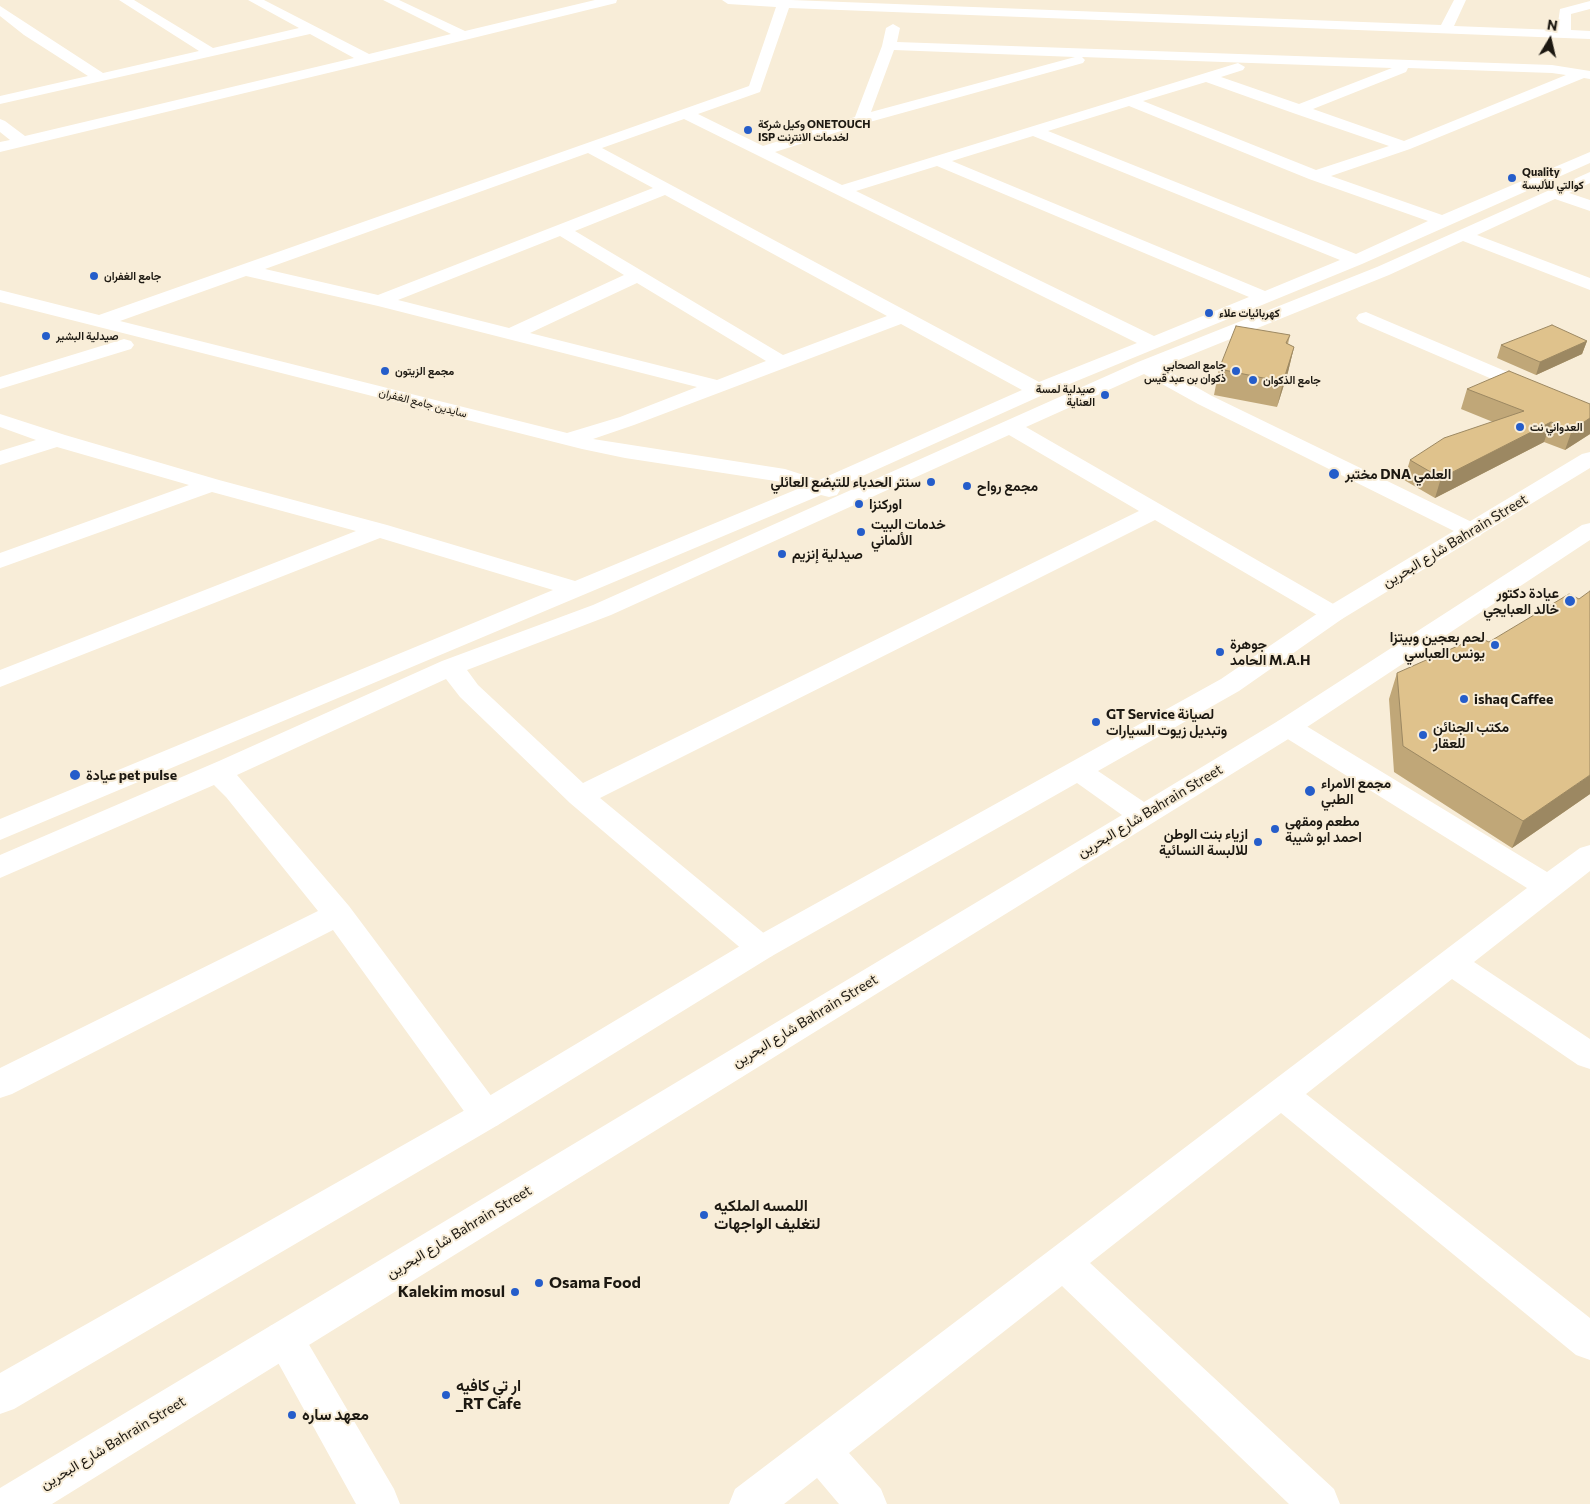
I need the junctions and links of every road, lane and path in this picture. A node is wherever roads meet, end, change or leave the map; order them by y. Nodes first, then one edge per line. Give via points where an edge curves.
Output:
1 (125, 0) edge
2 (254, 0) edge
3 (389, 0) edge
4 (611, 0) edge
5 (728, 0) edge
6 (980, 0) edge
7 (1460, 0) edge
8 (753, 1) edge
9 (539, 3) dead end
10 (784, 4) junction
11 (863, 4) edge
12 (1093, 5) dead end
13 (1590, 5) edge
14 (1567, 6) edge
15 (896, 9) junction
16 (0, 10) edge
17 (965, 12) junction
18 (562, 13) junction
19 (1080, 15) junction
20 (1334, 25) junction
21 (1446, 29) junction
22 (310, 30) junction
23 (29, 32) junction
24 (1564, 33) junction
25 (1590, 35) edge
26 (10, 36) dead end
27 (465, 36) junction
28 (889, 46) junction
29 (210, 52) junction
30 (1103, 53) junction
31 (366, 58) junction
32 (1261, 60) junction
33 (1351, 63) junction
34 (1412, 65) junction
35 (1587, 74) edge
36 (1204, 76) junction
37 (100, 77) junction
38 (0, 100) edge
39 (1130, 101) junction
40 (1298, 110) junction
41 (685, 114) junction
42 (861, 120) junction
43 (0, 124) edge
44 (1035, 131) junction
45 (22, 142) junction
46 (1404, 146) junction
47 (0, 147) edge
48 (590, 148) junction
49 (763, 151) junction
50 (1590, 158) edge
51 (939, 161) junction
52 (1315, 176) junction
53 (1590, 177) edge
54 (666, 189) junction
55 (842, 190) junction
56 (1553, 193) junction
57 (1590, 206) edge
58 (1443, 222) junction
59 (562, 230) junction
60 (1462, 235) junction
61 (1356, 260) junction
62 (245, 270) junction
63 (638, 276) junction
64 (1590, 284) edge
65 (0, 296) edge
66 (1264, 297) junction
67 (379, 301) junction
68 (0, 313) edge
69 (901, 317) junction
70 (1366, 318) dead end
71 (1208, 320) junction
72 (100, 321) junction
73 (1232, 331) junction
74 (512, 334) junction
75 (1153, 343) junction
76 (124, 345) junction
77 (781, 362) junction
78 (1146, 366) junction
79 (0, 383) edge
80 (717, 386) junction
81 (1038, 390) junction
82 (1590, 415) edge
83 (0, 420) edge
84 (1011, 427) junction
85 (56, 440) junction
86 (569, 440) junction
87 (0, 458) edge
88 (1590, 459) edge
89 (211, 485) junction
90 (822, 486) junction
91 (798, 497) junction
92 (848, 500) junction
93 (823, 510) junction
94 (1156, 511) junction
95 (379, 530) junction
96 (1590, 530) edge
97 (1472, 531) junction
98 (0, 561) edge
99 (578, 590) junction
100 (1333, 614) junction
101 (451, 667) junction
102 (0, 679) edge
103 (1288, 727) junction
104 (1077, 770) junction
105 (218, 773) junction
106 (580, 796) junction
107 (1143, 815) junction
108 (2, 829) edge
109 (1590, 855) edge
110 (10, 863) edge
111 (1548, 887) junction
112 (338, 914) junction
113 (761, 948) junction
114 (1451, 962) junction
115 (1590, 1056) edge
116 (0, 1084) edge
117 (1281, 1093) junction
118 (486, 1114) junction
119 (1063, 1262) junction
120 (284, 1339) junction
121 (1590, 1342) edge
122 (0, 1395) edge
123 (820, 1450) junction
124 (13, 1504) edge
125 (379, 1504) edge
126 (750, 1504) edge
127 (866, 1504) edge
128 (1319, 1504) edge

1 - 29 street
2 - 22 street
3 - 27 street
4 - 18 street
5 - 8 street
6 - 17 street
7 - 21 street
8 - 10 street
9 - 18 street
10 - 11 street
10 - 41 street via 755,89
11 - 15 street
12 - 19 street
13 - 14 street
14 - 24 street
15 - 17 street
15 - 28 street
16 - 23 street
17 - 19 street
18 - 27 street
19 - 20 street
20 - 21 street
20 - 33 street
21 - 24 street
22 - 29 street
22 - 31 street
23 - 26 street
23 - 37 street
24 - 25 street
27 - 31 street
28 - 30 street
28 - 42 street
29 - 37 street
30 - 32 street
30 - 42 street
31 - 45 street
32 - 33 street
32 - 36 street
33 - 34 street
34 - 35 street
34 - 40 street
35 - 46 street
36 - 39 street
36 - 40 street
37 - 38 street
39 - 44 street
39 - 52 street
40 - 46 street
41 - 48 street
41 - 49 street
42 - 49 street
43 - 45 street
44 - 51 street
44 - 61 street
45 - 47 street
46 - 52 street
48 - 54 street
48 - 62 street
49 - 55 street
50 - 58 street
51 - 55 street
51 - 66 street
52 - 58 street
53 - 56 street
54 - 59 street
54 - 69 street
55 - 75 street
56 - 57 street
56 - 60 street
58 - 61 street
59 - 63 street
59 - 67 street
60 - 64 street
60 - 73 street via 1383,271
61 - 66 street
62 - 67 street
62 - 72 street
63 - 74 street
63 - 77 street
65 - 72 street, سايدين جامع الغفران
66 - 71 street
67 - 74 street
68 - 76 street, سايدين جامع الغفران
69 - 77 street
69 - 81 street
70 - 82 street
71 - 73 street
71 - 75 street
72 - 86 street, سايدين جامع الغفران
73 - 78 street
74 - 80 street
75 - 81 street
76 - 79 street
76 - 91 street, سايدين جامع الغفران via 558,456
77 - 80 street
78 - 84 street
78 - 97 street via 1205,400
80 - 86 street
81 - 90 street
83 - 85 street
84 - 92 street
84 - 94 street
85 - 87 street
85 - 89 street
86 - 90 street, سايدين جامع الغفران via 625,452 784,476
88 - 97 street, شارع البحرين Bahrain Street
89 - 95 street
89 - 98 street
90 - 91 street
90 - 92 street, سايدين جامع الغفران
91 - 93 street, سايدين جامع الغفران
91 - 99 street
92 - 93 street
93 - 101 street via 602,610
94 - 100 street
94 - 106 street
95 - 99 street
95 - 102 street
96 - 103 street, شارع البحرين Bahrain Street
97 - 100 street, شارع البحرين Bahrain Street
99 - 108 street
100 - 104 street, شارع البحرين Bahrain Street via 1230,685
101 - 105 street
101 - 106 street via 469,691
103 - 107 street, شارع البحرين Bahrain Street
103 - 111 street
104 - 107 street
104 - 113 street, شارع البحرين Bahrain Street
105 - 110 street
105 - 112 street via 236,790
106 - 113 street
107 - 120 street, شارع البحرين Bahrain Street
108 - 110 street
109 - 111 street
111 - 114 street
112 - 116 street
112 - 118 street
113 - 118 street, شارع البحرين Bahrain Street
114 - 115 street
114 - 117 street
117 - 119 street
117 - 121 street
118 - 122 street, شارع البحرين Bahrain Street
119 - 123 street
119 - 128 street
120 - 124 street, شارع البحرين Bahrain Street
120 - 125 street
123 - 126 street
123 - 127 street

